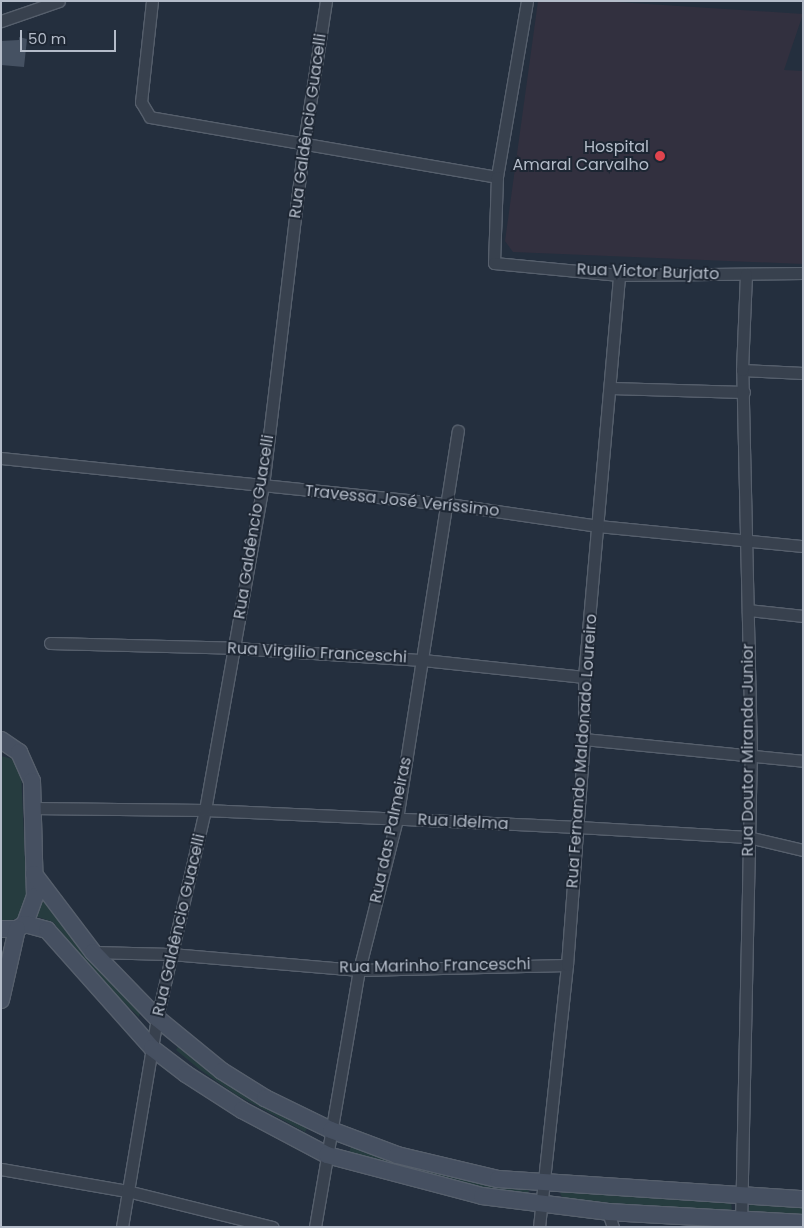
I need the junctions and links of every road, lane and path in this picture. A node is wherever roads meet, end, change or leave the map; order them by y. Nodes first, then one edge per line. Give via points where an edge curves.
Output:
1 (59, 1) edge
2 (152, 1) edge
3 (326, 1) edge
4 (527, 1) edge
5 (1, 21) edge
6 (304, 143) junction
7 (497, 176) junction
8 (803, 272) edge
9 (746, 274) junction
10 (619, 275) junction
11 (742, 370) junction
12 (803, 373) edge
13 (611, 388) junction
14 (744, 392) junction
15 (458, 432) dead end
16 (1, 458) edge
17 (263, 486) junction
18 (448, 504) junction
19 (598, 526) junction
20 (744, 540) junction
21 (803, 546) edge
22 (748, 610) junction
23 (803, 616) edge
24 (50, 643) dead end
25 (235, 648) junction
26 (423, 660) junction
27 (584, 678) junction
28 (584, 739) junction
29 (5, 746) edge
30 (750, 755) junction
31 (803, 761) edge
32 (32, 808) junction
33 (205, 810) junction
34 (397, 819) junction
35 (578, 828) junction
36 (748, 837) junction
37 (803, 850) edge
38 (34, 874) junction
39 (14, 927) edge
40 (93, 952) junction
41 (171, 954) junction
42 (567, 965) junction
43 (359, 970) junction
44 (1, 1000) edge
45 (157, 1018) junction
46 (152, 1048) junction
47 (331, 1130) junction
48 (327, 1155) junction
49 (1, 1169) edge
50 (542, 1183) junction
51 (127, 1192) junction
52 (740, 1197) junction
53 (803, 1199) edge
54 (540, 1204) junction
55 (611, 1219) edge
56 (741, 1223) edge
57 (803, 1223) edge
58 (122, 1227) edge
59 (273, 1227) edge
60 (315, 1227) edge
61 (539, 1227) edge

1 - 5 street
2 - 6 street via 141,102 150,116
3 - 6 street, Rua Galdêncio Guacelli
4 - 7 street
6 - 7 street
6 - 17 street, Rua Galdêncio Guacelli
7 - 10 street, Rua Victor Burjato via 494,263
8 - 9 street, Rua Victor Burjato
9 - 10 street, Rua Victor Burjato
9 - 11 street, Rua Doutor Miranda Junior
10 - 13 street, Rua Fernando Maldonado Loureiro
11 - 12 street
11 - 14 street, Rua Doutor Miranda Junior
13 - 14 street
13 - 19 street, Rua Fernando Maldonado Loureiro
14 - 20 street, Rua Doutor Miranda Junior
15 - 18 street, Rua das Palmeiras
16 - 17 street, Travessa José Veríssimo
17 - 18 street, Travessa José Veríssimo
17 - 25 street, Rua Galdêncio Guacelli
18 - 19 street, Travessa José Veríssimo
18 - 26 street, Rua das Palmeiras
19 - 20 street, Travessa José Veríssimo
19 - 27 street, Rua Fernando Maldonado Loureiro
20 - 21 street, Travessa José Veríssimo
20 - 22 street, Rua Doutor Miranda Junior
22 - 23 street
22 - 30 street, Rua Doutor Miranda Junior
24 - 25 street, Rua Virgilio Franceschi
25 - 26 street, Rua Virgilio Franceschi
25 - 33 street, Rua Galdêncio Guacelli
26 - 27 street, Rua Virgilio Franceschi
26 - 34 street, Rua das Palmeiras
27 - 28 street, Rua Fernando Maldonado Loureiro
28 - 30 street
28 - 35 street, Rua Fernando Maldonado Loureiro
29 - 32 main road via 26,763 32,781
30 - 31 street
30 - 36 street, Rua Doutor Miranda Junior
32 - 33 street, Rua Idelma
32 - 38 main road
33 - 34 street, Rua Idelma
33 - 41 street, Rua Galdêncio Guacelli
34 - 35 street, Rua Idelma
34 - 43 street, Rua das Palmeiras
35 - 36 street, Rua Idelma
35 - 42 street, Rua Fernando Maldonado Loureiro
36 - 37 street, Rua Idelma
36 - 52 street, Rua Doutor Miranda Junior
38 - 39 main road via 35,896
38 - 40 main road
39 - 44 main road
39 - 46 main road via 47,930
40 - 41 street, Rua Marinho Franceschi
40 - 45 main road
41 - 43 street, Rua Marinho Franceschi
41 - 45 street, Rua Galdêncio Guacelli
42 - 43 street, Rua Marinho Franceschi
42 - 50 street, Rua Fernando Maldonado Loureiro
43 - 47 street, Rua das Palmeiras
45 - 46 street, Rua Galdêncio Guacelli
45 - 47 main road via 222,1071 265,1098
46 - 48 main road via 242,1110
46 - 51 street, Rua Galdêncio Guacelli
47 - 48 street, Rua das Palmeiras
47 - 50 main road via 397,1155 498,1179
48 - 54 main road via 482,1196
48 - 60 street, Rua das Palmeiras
49 - 51 street
50 - 52 main road
50 - 54 street, Rua Fernando Maldonado Loureiro
51 - 58 street, Rua Galdêncio Guacelli
51 - 59 street
52 - 53 main road
52 - 56 street, Rua Doutor Miranda Junior
54 - 55 main road
54 - 61 street, Rua Fernando Maldonado Loureiro
55 - 56 main road
56 - 57 main road

